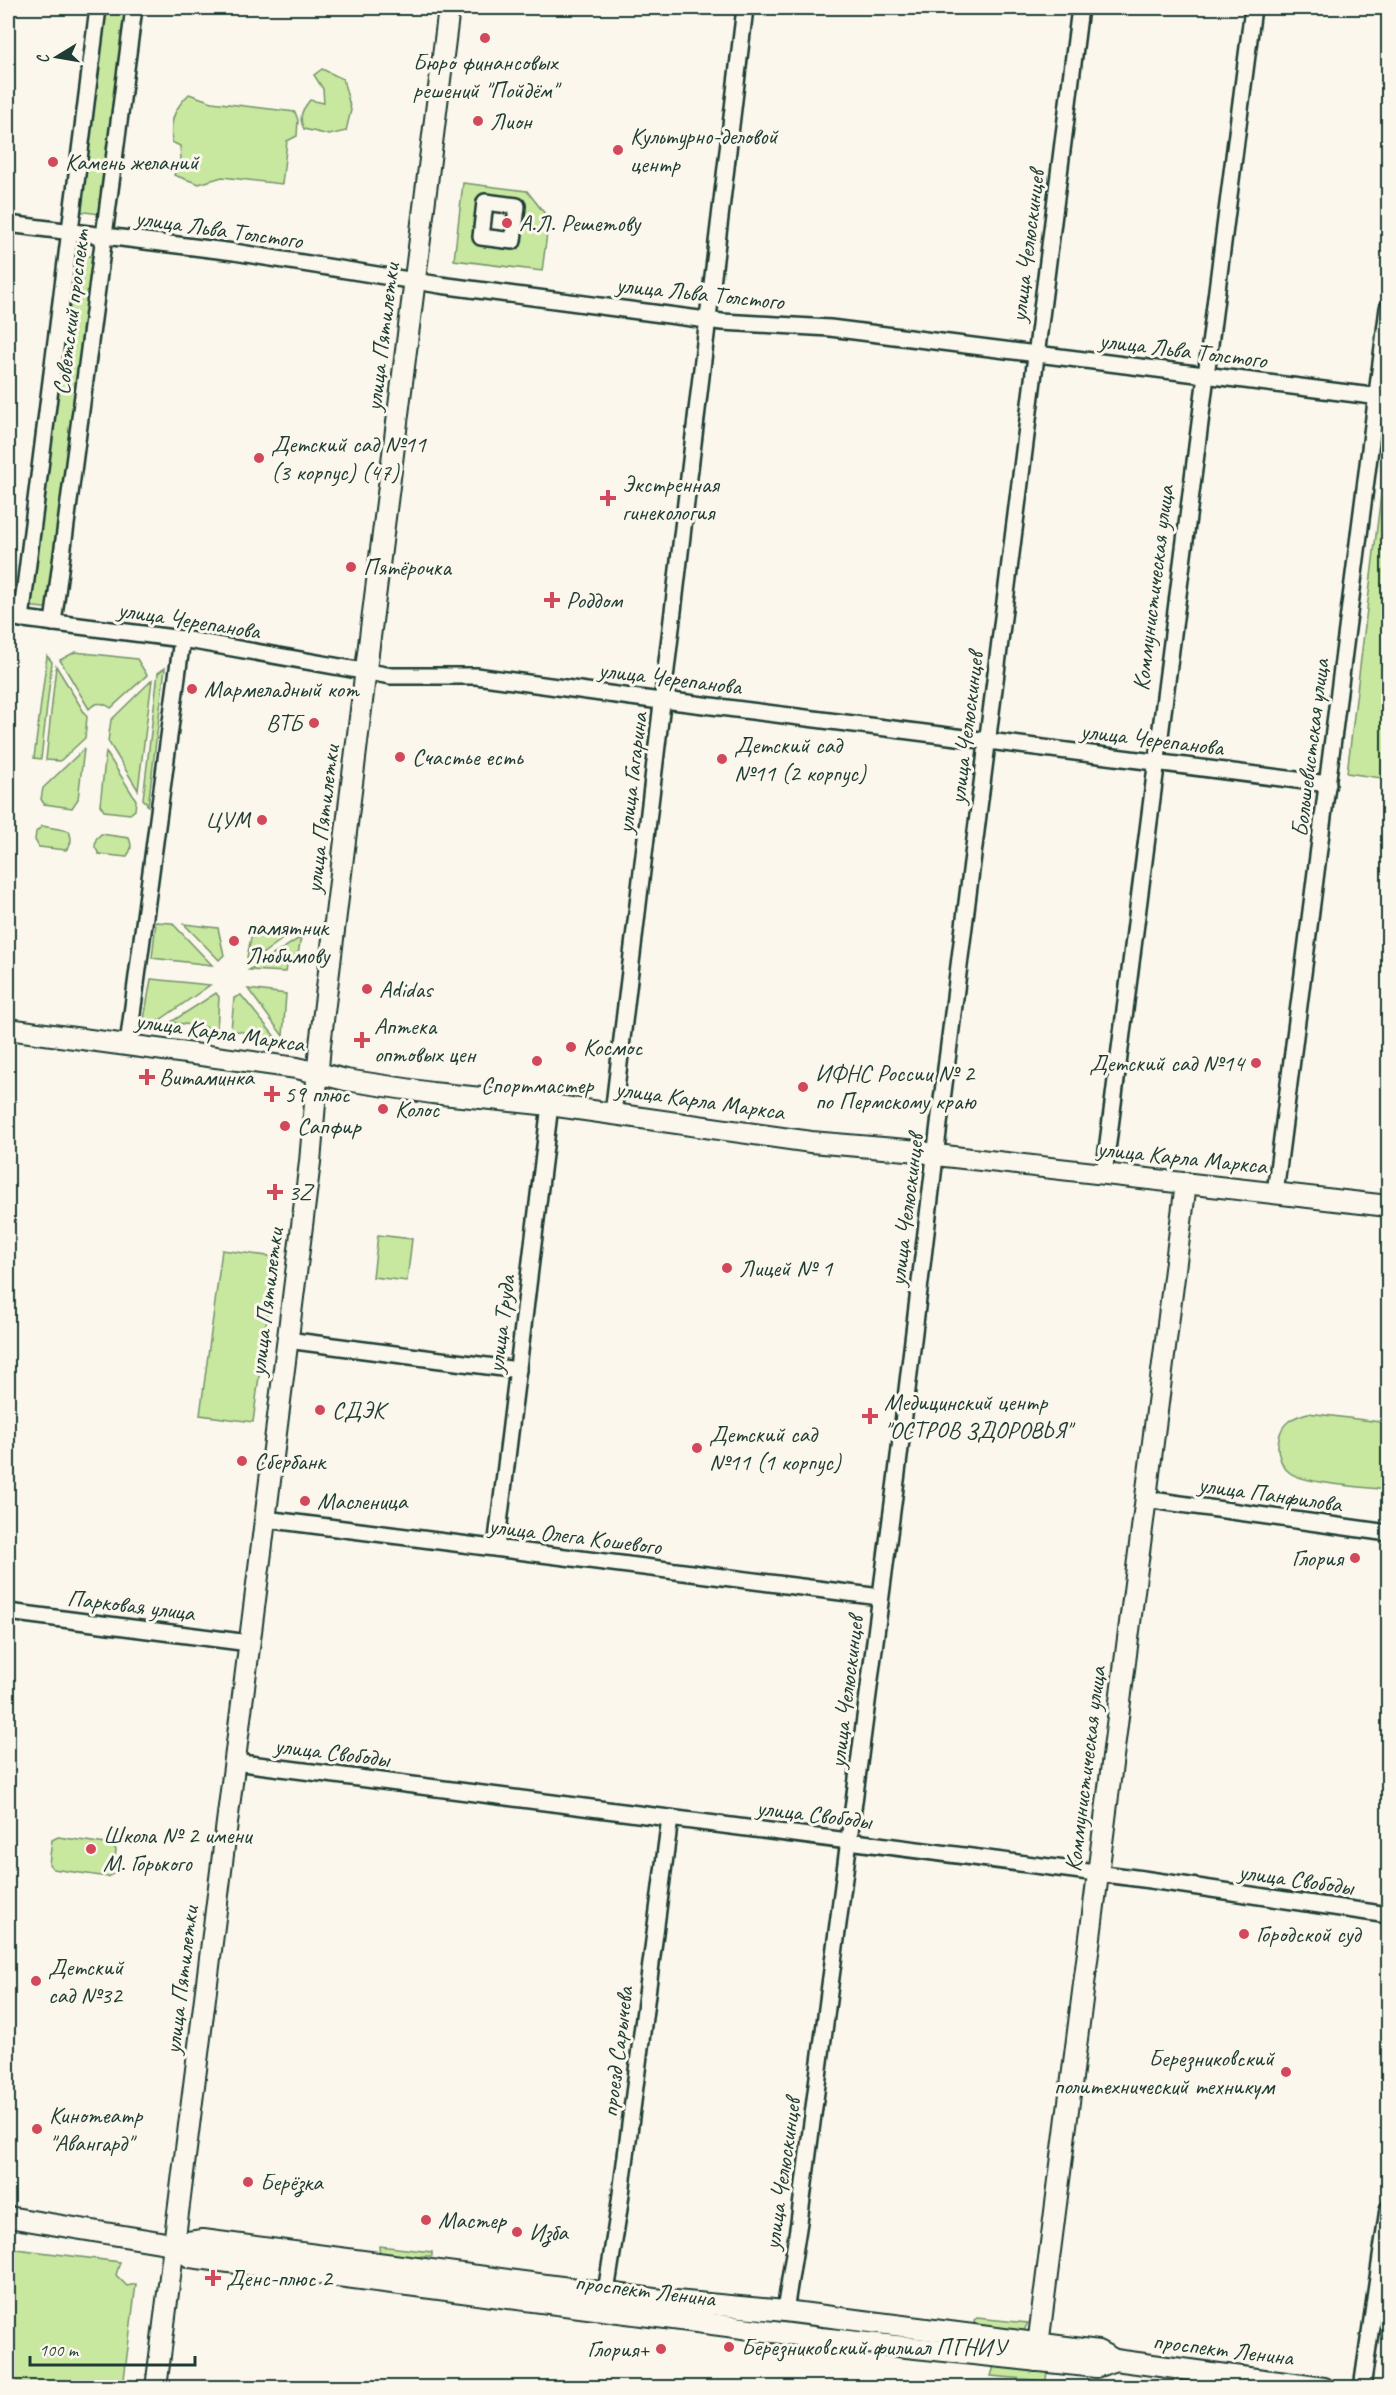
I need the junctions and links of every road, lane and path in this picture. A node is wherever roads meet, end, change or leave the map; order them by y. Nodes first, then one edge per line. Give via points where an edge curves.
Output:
1 (98, 8) edge
2 (134, 8) edge
3 (449, 8) edge
4 (745, 8) edge
5 (1080, 8) edge
6 (1253, 8) edge
7 (8, 224) edge
8 (70, 232) junction
9 (104, 236) junction
10 (414, 281) junction
11 (1389, 308) edge
12 (708, 319) junction
13 (1036, 355) junction
14 (1206, 376) junction
15 (1383, 397) edge
16 (14, 618) edge
17 (53, 623) junction
18 (182, 639) junction
19 (366, 672) junction
20 (664, 700) junction
21 (987, 741) junction
22 (1157, 762) junction
23 (1328, 784) junction
24 (8, 1029) edge
25 (128, 1044) junction
26 (318, 1073) junction
27 (550, 1105) junction
28 (613, 1114) junction
29 (936, 1155) junction
30 (1104, 1174) junction
31 (1186, 1183) junction
32 (1275, 1193) junction
33 (1389, 1206) edge
34 (287, 1340) junction
35 (518, 1370) junction
36 (1145, 1499) junction
37 (265, 1519) junction
38 (1389, 1533) edge
39 (496, 1548) junction
40 (880, 1598) junction
41 (8, 1612) edge
42 (249, 1643) junction
43 (234, 1762) junction
44 (670, 1818) junction
45 (850, 1842) junction
46 (1098, 1874) junction
47 (1389, 1915) edge
48 (1389, 2209) edge
49 (8, 2217) edge
50 (172, 2244) junction
51 (606, 2292) junction
52 (785, 2311) junction
53 (1037, 2352) junction
54 (156, 2388) edge
55 (1324, 2388) edge
56 (1362, 2388) edge

1 - 8 street, Советский проспект
2 - 9 street, Советский проспект
3 - 10 main road, улица Пятилетки
4 - 12 street, улица Гагарина
5 - 13 street, улица Челюскинцев
6 - 14 street, Коммунистическая улица
7 - 8 street, улица Льва Толстого
8 - 9 street, улица Льва Толстого
8 - 16 street, Советский проспект
9 - 10 street, улица Льва Толстого
9 - 17 street, Советский проспект
10 - 12 street, улица Льва Толстого
10 - 19 main road, улица Пятилетки
11 - 15 street, Большевистская улица
12 - 13 street, улица Льва Толстого via 830,328
12 - 20 street, улица Гагарина
13 - 14 street, улица Льва Толстого
13 - 21 street, улица Челюскинцев
14 - 15 street, улица Льва Толстого
14 - 22 street, Коммунистическая улица
15 - 23 street, Большевистская улица
16 - 17 street, улица Черепанова
17 - 18 street, улица Черепанова
18 - 19 street, улица Черепанова
18 - 25 street
19 - 20 street, улица Черепанова via 391,676 476,676
19 - 26 main road, улица Пятилетки
20 - 21 street, улица Черепанова
20 - 28 street, улица Гагарина
21 - 22 street, улица Черепанова
21 - 29 street, улица Челюскинцев
22 - 23 street, улица Черепанова
22 - 30 street, Коммунистическая улица
23 - 32 street, Большевистская улица
24 - 25 main road, улица Карла Маркса
25 - 26 main road, улица Карла Маркса
26 - 27 main road, улица Карла Маркса via 432,1093
26 - 34 main road, улица Пятилетки
27 - 28 main road, улица Карла Маркса
27 - 35 street, улица Труда
28 - 29 main road, улица Карла Маркса
29 - 30 main road, улица Карла Маркса
29 - 40 street, улица Челюскинцев
30 - 31 main road, улица Карла Маркса
31 - 32 main road, улица Карла Маркса
31 - 36 main road, Коммунистическая улица
32 - 33 main road, улица Карла Маркса
34 - 35 street
34 - 37 main road, улица Пятилетки
35 - 39 street, улица Труда
36 - 38 street, улица Панфилова
36 - 46 main road, Коммунистическая улица
37 - 39 street, улица Олега Кошевого
37 - 42 main road, улица Пятилетки
39 - 40 street, улица Олега Кошевого
40 - 45 street, улица Челюскинцев
41 - 42 street, Парковая улица
42 - 43 main road, улица Пятилетки
43 - 44 street, улица Свободы
43 - 50 main road, улица Пятилетки
44 - 45 street, улица Свободы
44 - 51 street, проезд Сарычева
45 - 46 street, улица Свободы
45 - 52 street, улица Челюскинцев
46 - 47 street, улица Свободы
46 - 53 main road, Коммунистическая улица
48 - 56 street
49 - 50 main road, проспект Ленина
50 - 51 main road, проспект Ленина via 203,2240
50 - 53 main road, проспект Ленина via 189,2258 810,2337
50 - 54 main road, улица Пятилетки
51 - 52 main road, проспект Ленина
52 - 53 main road, проспект Ленина
53 - 55 main road, проспект Ленина via 1098,2351 1115,2360

